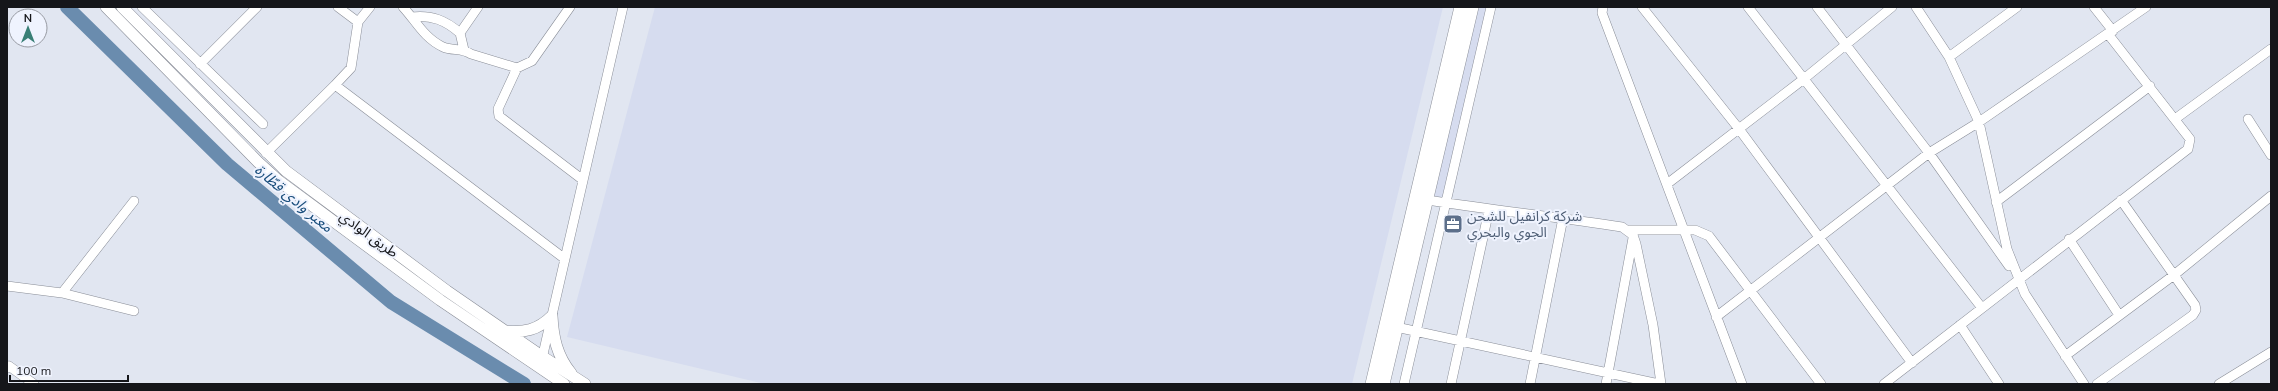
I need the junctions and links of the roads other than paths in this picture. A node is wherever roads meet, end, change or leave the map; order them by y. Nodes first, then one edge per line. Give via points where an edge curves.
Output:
1 (106, 7) edge
2 (122, 7) edge
3 (142, 7) edge
4 (257, 7) edge
5 (338, 7) edge
6 (370, 7) edge
7 (402, 7) edge
8 (478, 7) edge
9 (570, 7) edge
10 (623, 7) edge
11 (1461, 7) edge
12 (1472, 7) edge
13 (1491, 7) edge
14 (1603, 7) edge
15 (1642, 7) edge
16 (1748, 7) edge
17 (1817, 7) edge
18 (1892, 7) edge
19 (1916, 7) edge
20 (2017, 7) edge
21 (2094, 7) edge
22 (2146, 7) edge
23 (412, 17) junction
24 (358, 22) junction
25 (2111, 32) junction
26 (460, 33) junction
27 (1847, 45) junction
28 (2271, 49) edge
29 (464, 50) junction
30 (1949, 57) junction
31 (200, 64) junction
32 (517, 68) junction
33 (189, 74) junction
34 (1804, 78) junction
35 (180, 83) junction
36 (335, 85) junction
37 (2150, 86) junction
38 (2175, 119) junction
39 (2248, 119) dead end
40 (1979, 122) junction
41 (263, 124) dead end
42 (1739, 129) junction
43 (266, 153) junction
44 (1929, 153) junction
45 (2271, 155) edge
46 (583, 180) junction
47 (1667, 184) junction
48 (1887, 184) junction
49 (2271, 196) edge
50 (1427, 200) junction
51 (2121, 200) junction
52 (134, 201) dead end
53 (1996, 202) junction
54 (1445, 203) junction
55 (1489, 210) junction
56 (1563, 218) junction
57 (1684, 230) junction
58 (1631, 232) junction
59 (1817, 237) junction
60 (2069, 239) junction
61 (565, 259) junction
62 (2174, 275) junction
63 (2018, 278) junction
64 (7, 286) edge
65 (1750, 290) junction
66 (62, 293) junction
67 (1982, 308) junction
68 (134, 311) dead end
69 (2118, 315) junction
70 (552, 316) junction
71 (1716, 317) junction
72 (1960, 325) junction
73 (1396, 327) junction
74 (504, 330) junction
75 (1417, 331) junction
76 (1461, 342) junction
77 (2271, 352) edge
78 (2065, 356) junction
79 (1536, 358) junction
80 (541, 363) junction
81 (1912, 363) junction
82 (7, 368) edge
83 (1608, 374) junction
84 (582, 382) edge
85 (34, 384) edge
86 (564, 384) edge
87 (1372, 384) edge
88 (1383, 384) edge
89 (1404, 384) edge
90 (1451, 384) edge
91 (1530, 384) edge
92 (1606, 384) edge
93 (1660, 384) edge
94 (1742, 384) edge
95 (1821, 384) edge
96 (1884, 384) edge
97 (1999, 384) edge
98 (2084, 384) edge
99 (2097, 384) edge
100 (2219, 384) edge

1 - 35 main road, طريق الوادي
2 - 33 main road, طريق الوادي
3 - 31 street
4 - 31 street
5 - 24 street
6 - 24 street
7 - 23 street
8 - 26 street
9 - 32 street via 532,61
10 - 46 street
11 - 87 highway
12 - 50 highway
13 - 54 street
14 - 47 street via 1602,13
15 - 42 street
16 - 34 street
17 - 27 street
18 - 27 street
19 - 30 street
20 - 30 street
21 - 25 street
22 - 25 street
23 - 26 street via 434,18 447,22
23 - 29 street via 418,28 430,39 444,47
24 - 36 street via 352,68
25 - 37 street
25 - 40 street
26 - 29 street
27 - 34 street
27 - 44 street
28 - 38 street
29 - 32 street
30 - 40 street
31 - 41 street
32 - 46 street via 498,109 499,116
33 - 35 main road
33 - 43 main road, طريق الوادي
34 - 42 street
34 - 48 street
35 - 80 main road, طريق الوادي via 258,162 285,185 440,300
36 - 43 street
36 - 61 street
37 - 38 street
37 - 53 street
38 - 51 street via 2190,139 2188,149
39 - 45 street
40 - 44 street
40 - 53 street
42 - 47 street
42 - 59 street
43 - 74 main road, طريق الوادي via 313,192
44 - 48 street
44 - 63 street
46 - 61 street
47 - 57 street
48 - 59 street
48 - 67 street
49 - 62 street
50 - 54 street
50 - 73 highway
51 - 60 street
51 - 62 street
52 - 66 street
53 - 63 street via 2007,249
54 - 55 street
54 - 75 street
55 - 56 street
55 - 76 street
56 - 58 street via 1622,227
56 - 79 street
57 - 58 street
57 - 65 street via 1696,230 1709,236
57 - 71 street
58 - 83 street
58 - 93 street via 1653,325
59 - 65 street
59 - 81 street
60 - 63 street
60 - 69 street
61 - 70 street
62 - 69 street
62 - 99 street via 2195,305 2193,315
63 - 67 street
63 - 78 street via 2028,301
64 - 66 street
65 - 71 street
65 - 95 street
66 - 68 street
67 - 72 street
69 - 78 street
70 - 74 main road via 536,329 525,332
70 - 80 street
70 - 84 main road via 558,353 570,371
71 - 94 street
72 - 81 street
72 - 97 street
73 - 75 street
73 - 88 highway
74 - 80 main road, طريق الوادي
75 - 76 street
75 - 89 street
76 - 79 street
76 - 90 street
77 - 100 street
78 - 98 street
79 - 83 street
79 - 91 street
80 - 84 main road, طريق الوادي
80 - 86 main road, طريق الوادي
81 - 96 street
82 - 85 street via 9,366
83 - 92 street
83 - 93 street

